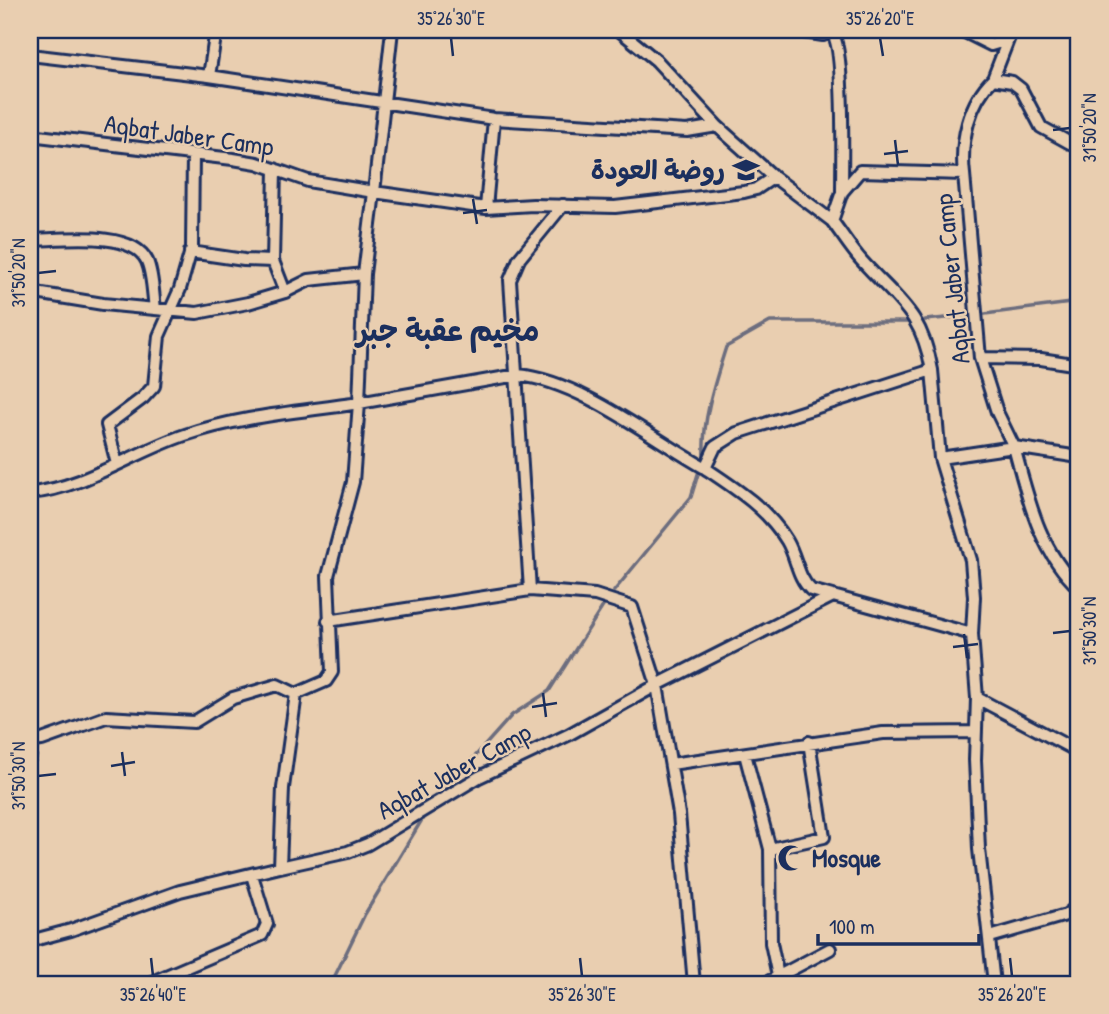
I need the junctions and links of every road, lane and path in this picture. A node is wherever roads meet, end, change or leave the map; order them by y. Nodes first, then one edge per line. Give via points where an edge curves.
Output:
1 (216, 30) edge
2 (392, 30) edge
3 (619, 30) edge
4 (791, 30) edge
5 (961, 30) edge
6 (834, 32) edge
7 (1009, 35) edge
8 (30, 55) edge
9 (209, 76) junction
10 (993, 79) junction
11 (383, 102) junction
12 (494, 119) junction
13 (717, 126) junction
14 (30, 135) edge
15 (1079, 143) edge
16 (193, 155) junction
17 (275, 169) junction
18 (964, 174) junction
19 (774, 177) junction
20 (374, 192) junction
21 (842, 192) junction
22 (563, 205) junction
23 (486, 208) junction
24 (832, 221) junction
25 (30, 240) edge
26 (190, 252) junction
27 (274, 261) junction
28 (364, 274) junction
29 (30, 292) edge
30 (285, 292) junction
31 (155, 309) junction
32 (168, 313) junction
33 (980, 358) junction
34 (1079, 365) edge
35 (932, 370) junction
36 (518, 375) junction
37 (359, 403) junction
38 (1014, 447) junction
39 (1079, 457) edge
40 (940, 458) junction
41 (117, 464) junction
42 (705, 468) junction
43 (30, 493) edge
44 (807, 586) junction
45 (1079, 588) edge
46 (530, 590) junction
47 (831, 597) junction
48 (798, 612) junction
49 (328, 621) junction
50 (972, 634) junction
51 (657, 685) junction
52 (296, 694) junction
53 (977, 698) junction
54 (976, 732) junction
55 (31, 741) edge
56 (809, 742) junction
57 (1079, 752) edge
58 (745, 754) junction
59 (30, 757) edge
60 (671, 764) junction
61 (769, 849) junction
62 (280, 867) junction
63 (252, 875) junction
64 (1079, 905) edge
65 (990, 937) junction
66 (30, 941) edge
67 (830, 949) dead end
68 (778, 976) junction
69 (147, 984) edge
70 (694, 984) edge
71 (764, 984) edge
72 (994, 984) edge

1 - 9 street
2 - 11 street
3 - 13 street via 657,61
4 - 6 street
5 - 7 street via 991,45
6 - 21 street via 841,58
7 - 10 street
8 - 9 street
9 - 11 street
10 - 15 street via 1017,85 1041,127
10 - 18 street via 981,91 969,121 962,148
11 - 12 street
11 - 20 street
12 - 13 street via 687,131
12 - 23 street
13 - 19 street
14 - 16 street, Aqbat Jaber Camp
16 - 17 street, Aqbat Jaber Camp
16 - 26 street
17 - 20 street, Aqbat Jaber Camp via 308,181
17 - 27 street
18 - 21 street, Aqbat Jaber Camp via 870,169 860,171
18 - 33 street, Aqbat Jaber Camp
19 - 22 street, Aqbat Jaber Camp via 744,192 615,207
19 - 24 street
20 - 23 street, Aqbat Jaber Camp
20 - 28 street
21 - 24 street, Aqbat Jaber Camp
22 - 23 street, Aqbat Jaber Camp
22 - 36 street via 512,272
24 - 35 street, Aqbat Jaber Camp via 860,259 911,312
25 - 31 street via 123,242 147,261
26 - 27 street
26 - 32 street
27 - 30 street
28 - 30 street via 309,280
28 - 37 street
29 - 31 street
30 - 32 street via 227,308
31 - 32 street
32 - 41 street via 156,351 154,386 107,425
33 - 34 street
33 - 38 street, Aqbat Jaber Camp
35 - 40 street, Aqbat Jaber Camp
35 - 42 street via 737,433 715,447
36 - 37 street
36 - 42 street via 572,390
36 - 46 street
37 - 41 street via 212,426 144,449
37 - 49 street via 353,482 328,576
38 - 39 street
38 - 40 street
38 - 45 street, Aqbat Jaber Camp via 1041,533 1058,565
40 - 50 street, Aqbat Jaber Camp via 971,560
41 - 43 street via 54,490
42 - 44 street via 767,516 791,548
44 - 47 street
44 - 48 street
46 - 49 street
46 - 51 street via 595,595 632,607
47 - 48 street, Aqbat Jaber Camp
47 - 50 street
48 - 51 street, Aqbat Jaber Camp
49 - 52 street via 332,672 326,681
50 - 53 street, Aqbat Jaber Camp
51 - 60 street
51 - 62 street, Aqbat Jaber Camp via 568,735 479,777 368,844
52 - 55 street via 277,685 233,698 194,722 106,716
52 - 62 street via 283,788
53 - 54 street, Aqbat Jaber Camp
53 - 57 street
54 - 56 street via 883,733
54 - 65 street, Aqbat Jaber Camp via 979,849
55 - 59 street
56 - 58 street
56 - 61 street via 824,837
58 - 60 street
58 - 61 street
60 - 70 street
61 - 68 street via 771,943
62 - 63 street, Aqbat Jaber Camp
63 - 66 street, Aqbat Jaber Camp via 180,891
63 - 69 street via 267,924 262,935
64 - 65 street via 1066,915
65 - 72 street, Aqbat Jaber Camp
67 - 68 street
68 - 71 street

